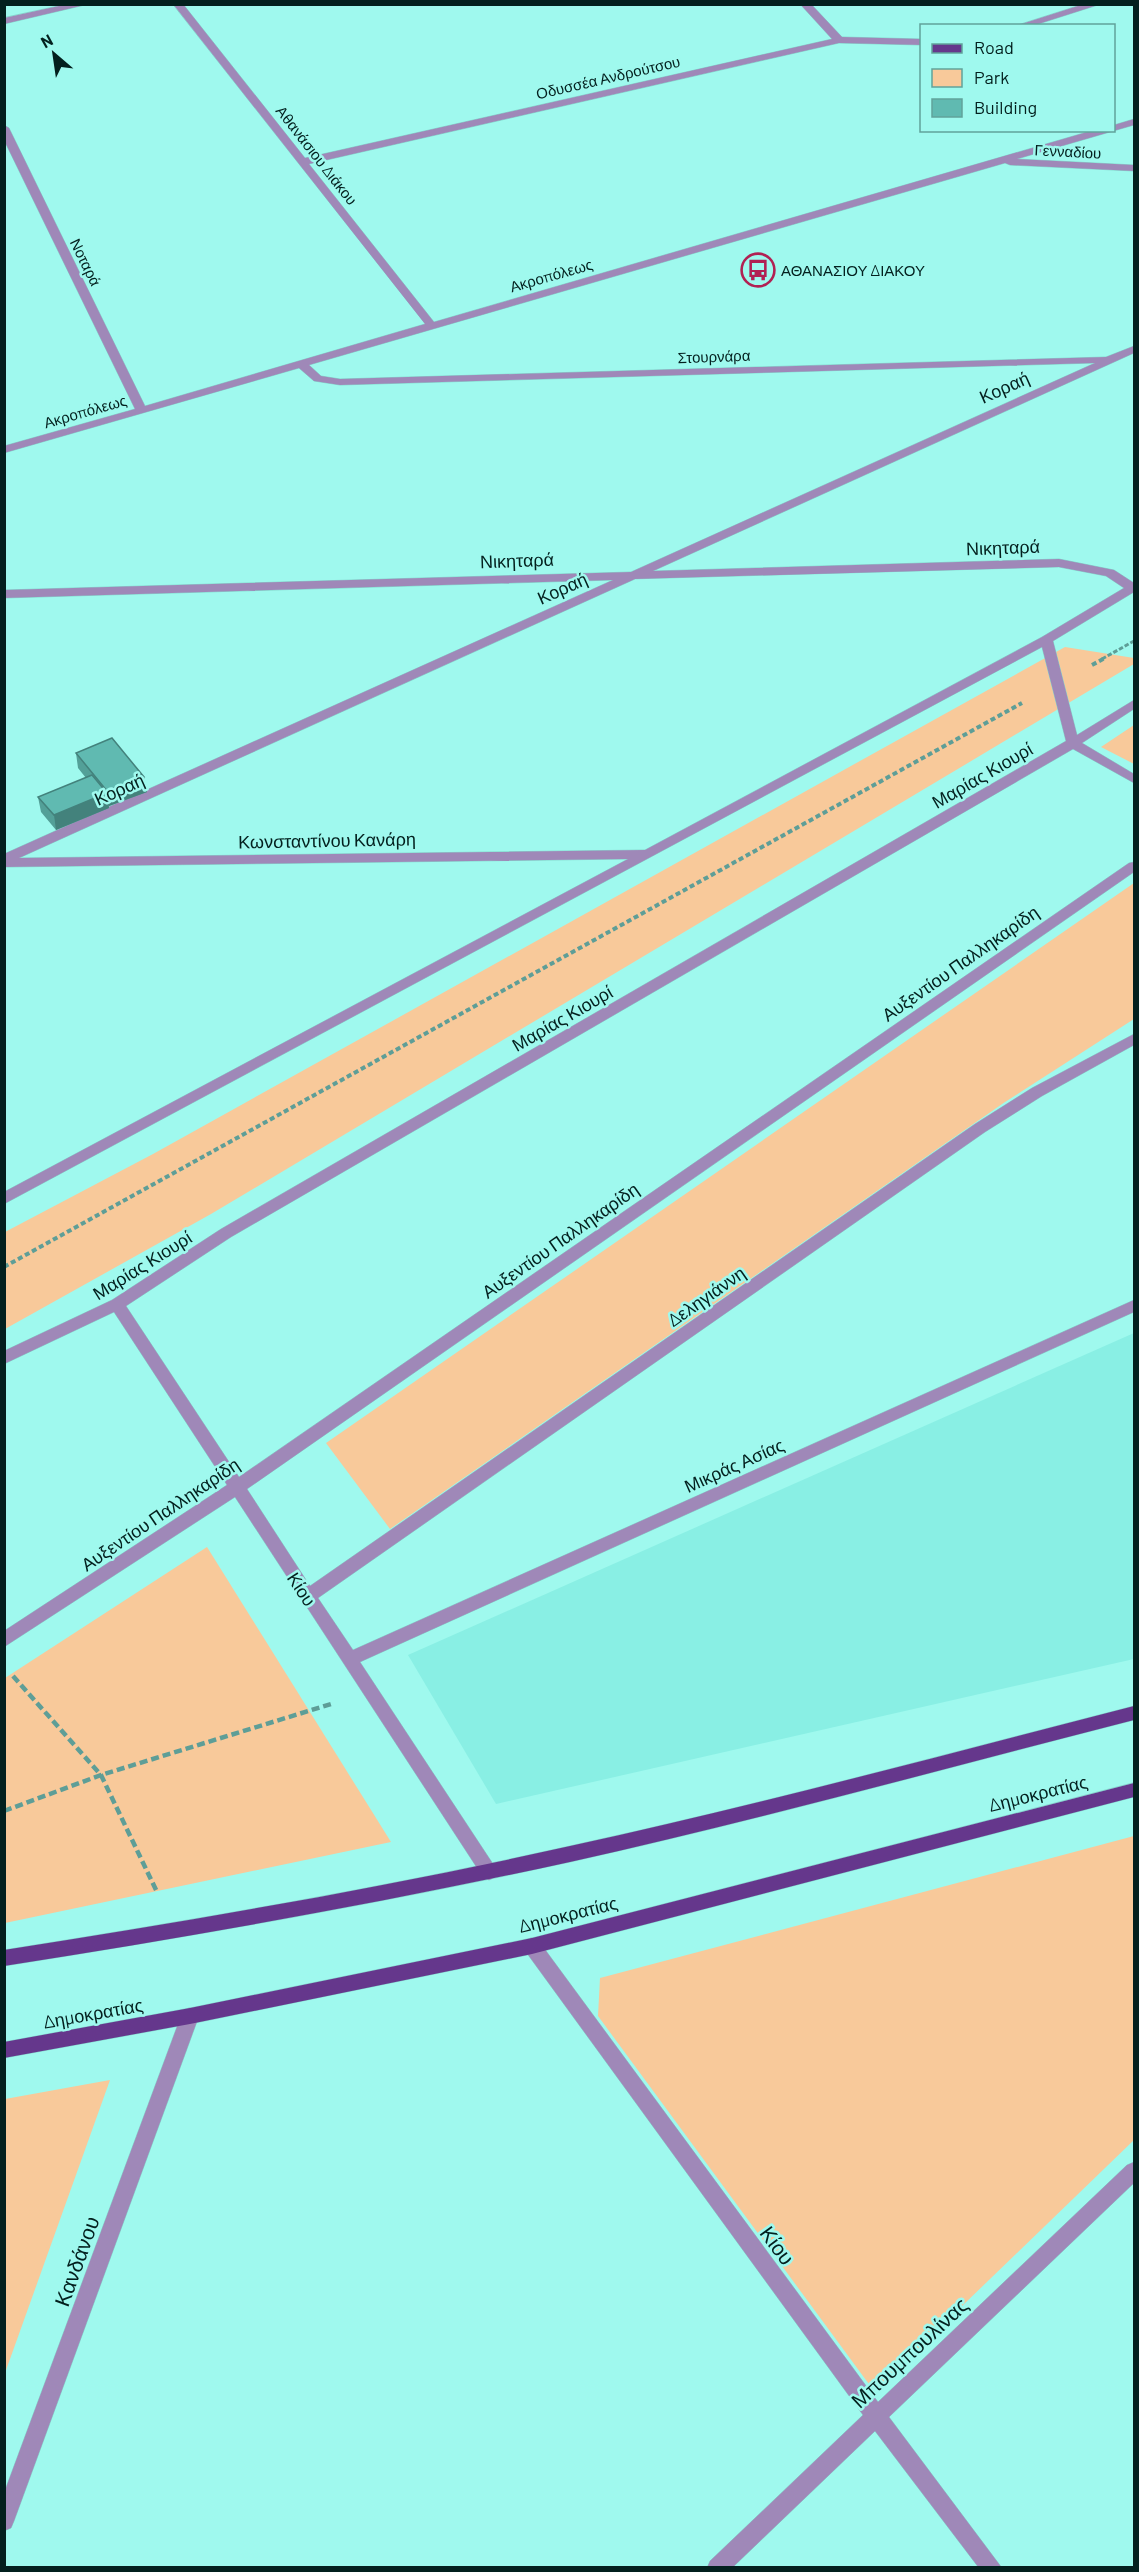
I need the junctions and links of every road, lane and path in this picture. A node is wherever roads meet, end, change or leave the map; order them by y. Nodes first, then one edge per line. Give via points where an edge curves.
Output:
1 (84, 4) edge
2 (178, 4) edge
3 (805, 4) edge
4 (1096, 4) edge
5 (4, 21) edge
6 (1027, 24) edge
7 (839, 40) junction
8 (920, 42) edge
9 (1134, 122) edge
10 (1115, 127) edge
11 (4, 128) edge
12 (1100, 132) edge
13 (303, 162) junction
14 (1001, 162) junction
15 (1134, 168) edge
16 (431, 325) junction
17 (1134, 349) edge
18 (1110, 359) junction
19 (1134, 359) edge
20 (301, 364) junction
21 (141, 410) junction
22 (4, 450) edge
23 (636, 574) junction
24 (1134, 588) edge
25 (4, 594) edge
26 (1046, 640) junction
27 (1134, 641) edge
28 (1057, 684) junction
29 (1134, 704) edge
30 (1073, 743) junction
31 (1134, 779) edge
32 (651, 854) junction
33 (4, 862) edge
34 (1134, 866) edge
35 (1134, 1039) edge
36 (4, 1199) edge
37 (4, 1267) edge
38 (117, 1304) junction
39 (1134, 1306) edge
40 (4, 1358) edge
41 (237, 1487) junction
42 (307, 1597) junction
43 (4, 1640) edge
44 (350, 1659) junction
45 (12, 1675) dead end
46 (371, 1692) junction
47 (1134, 1713) edge
48 (101, 1775) junction
49 (1134, 1790) edge
50 (4, 1811) edge
51 (489, 1872) junction
52 (176, 1930) junction
53 (532, 1946) junction
54 (4, 1958) edge
55 (190, 2016) junction
56 (4, 2050) edge
57 (1134, 2171) edge
58 (876, 2416) junction
59 (4, 2521) edge
60 (717, 2568) edge
61 (992, 2568) edge

1 - 5 street
2 - 13 street, Αθανάσιου Διάκου
3 - 7 street
4 - 6 street
7 - 8 street, Οδυσσέα Ανδρούτσου
7 - 13 street, Οδυσσέα Ανδρούτσου
9 - 10 street
11 - 21 street, Νοταρά
12 - 14 street, Ακροπόλεως
13 - 16 street, Αθανάσιου Διάκου
14 - 15 street, Γενναδίου
14 - 16 street, Ακροπόλεως
16 - 20 street, Ακροπόλεως
17 - 18 street, Κοραή
18 - 19 street, Στουρνάρα
18 - 20 street, Στουρνάρα via 340,382 318,379
18 - 23 street, Κοραή
20 - 21 street, Ακροπόλεως
21 - 22 street, Ακροπόλεως
23 - 24 street, Νικηταρά via 1059,563 1110,573
23 - 25 street, Νικηταρά
23 - 33 street, Κοραή
24 - 26 street
26 - 28 street
26 - 32 street
27 - 28 path
28 - 30 street
28 - 37 path
29 - 30 street, Μαρίας Κιουρί
30 - 31 street
30 - 38 street, Μαρίας Κιουρί via 226,1233
32 - 33 street, Κωνσταντίνου Κανάρη
32 - 36 street
34 - 41 street, Αυξεντίου Παλληκαρίδη
35 - 42 street, Δεληγιάννη via 980,1128
38 - 40 street, Μαρίας Κιουρί
38 - 41 street, Κίου
39 - 44 street, Μικράς Ασίας
41 - 42 street, Κίου
41 - 43 street, Αυξεντίου Παλληκαρίδη
42 - 44 street, Κίου
44 - 46 street, Κίου
45 - 48 path
46 - 48 path
46 - 51 street, Κίου
47 - 51 main road
48 - 50 path
48 - 52 path
49 - 53 main road, Δημοκρατίας
51 - 52 main road
52 - 54 main road
53 - 55 main road, Δημοκρατίας
53 - 58 street, Κίου
55 - 56 main road, Δημοκρατίας
55 - 59 street, Κανδάνου
57 - 58 street, Μπουμπουλίνας
58 - 60 street, Μπουμπουλίνας
58 - 61 street, Κίου

